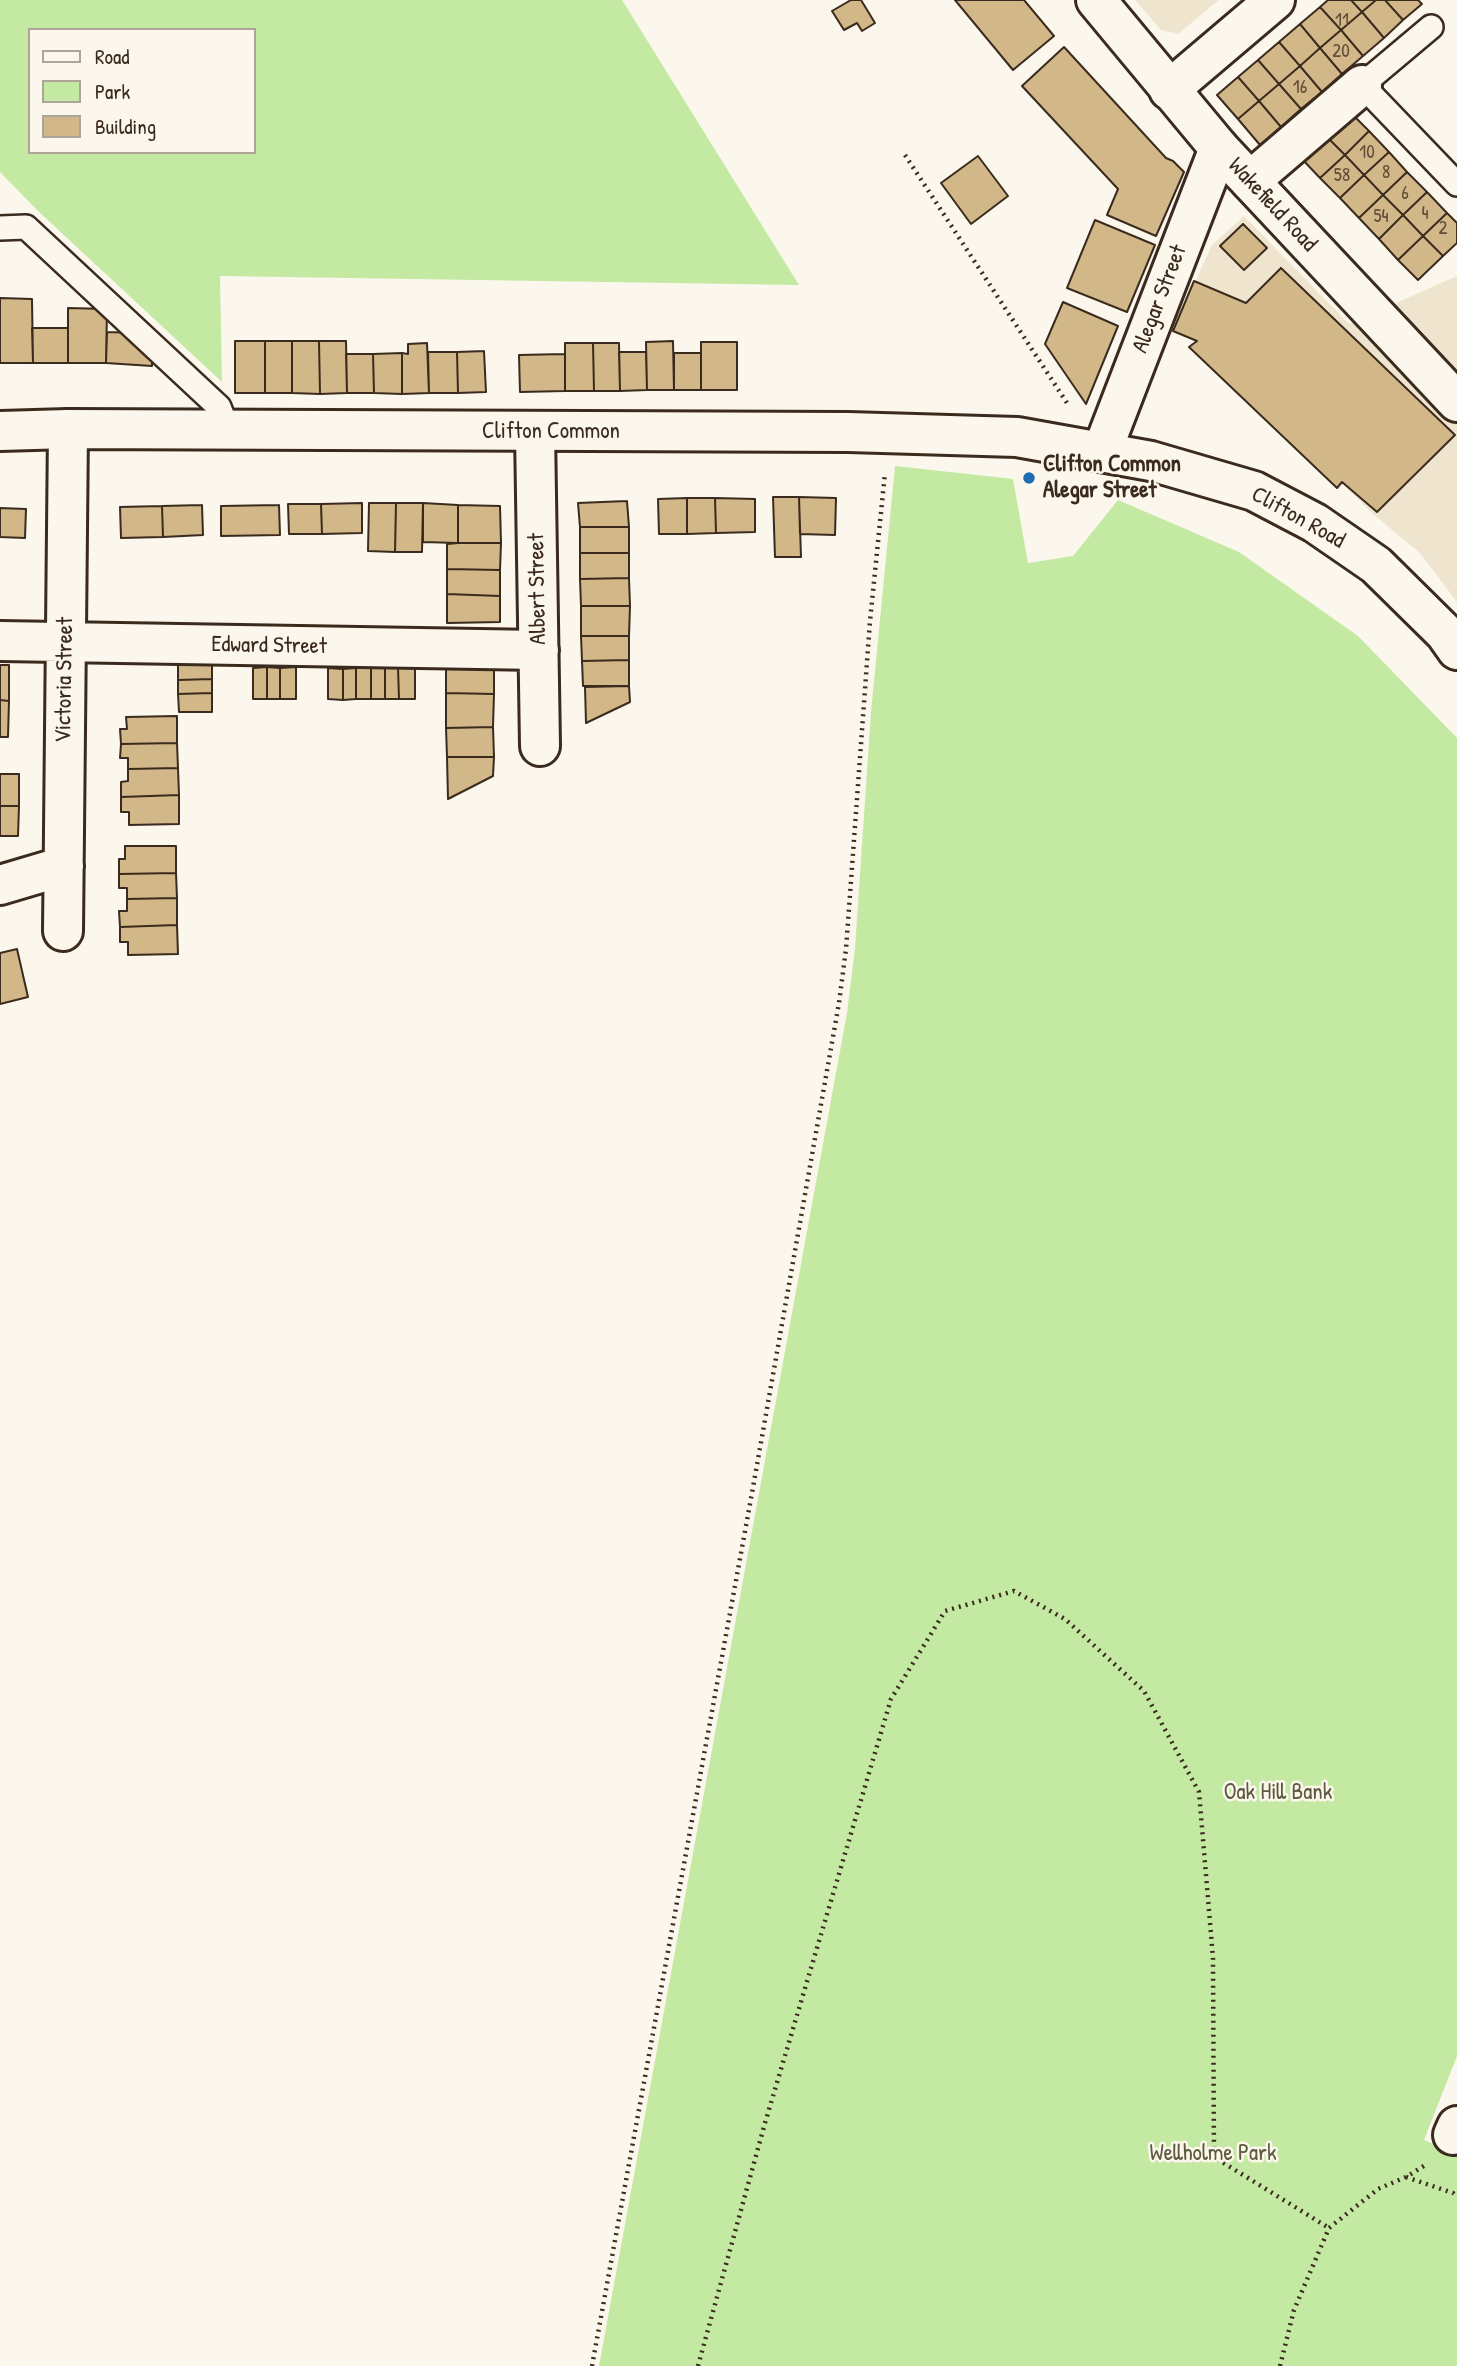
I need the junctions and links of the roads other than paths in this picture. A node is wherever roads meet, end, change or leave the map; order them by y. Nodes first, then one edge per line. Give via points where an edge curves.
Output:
1 (1096, 0) edge
2 (1275, 0) edge
3 (1431, 27) dead end
4 (1362, 85) junction
5 (1169, 90) junction
6 (1219, 148) junction
7 (1250, 181) junction
8 (1457, 184) edge
9 (0, 228) edge
10 (1457, 402) edge
11 (68, 429) junction
12 (228, 430) junction
13 (0, 431) edge
14 (535, 432) junction
15 (1102, 451) junction
16 (0, 641) edge
17 (65, 642) junction
18 (539, 650) junction
19 (1457, 650) edge
20 (540, 746) dead end
21 (64, 866) junction
22 (0, 885) edge
23 (63, 931) dead end

1 - 5 main road, Wakefield Road
2 - 5 main road
3 - 4 lane
4 - 7 main road
4 - 8 lane
5 - 6 main road, Wakefield Road
6 - 7 main road, Wakefield Road
6 - 15 main road, Alegar Street
7 - 10 main road, Wakefield Road
9 - 12 lane via 26,227 219,407
11 - 12 main road, Clifton Common
11 - 13 main road, Clifton Common
11 - 17 main road, Victoria Street
12 - 14 main road, Clifton Common
14 - 15 main road, Clifton Common via 1017,437
14 - 18 main road, Albert Street
15 - 19 main road, Clifton Road via 1254,491 1315,523 1376,565
16 - 17 main road, Edward Street
17 - 18 main road, Edward Street
17 - 21 main road, Victoria Street
18 - 20 main road, Albert Street
21 - 22 main road
21 - 23 main road, Victoria Street

